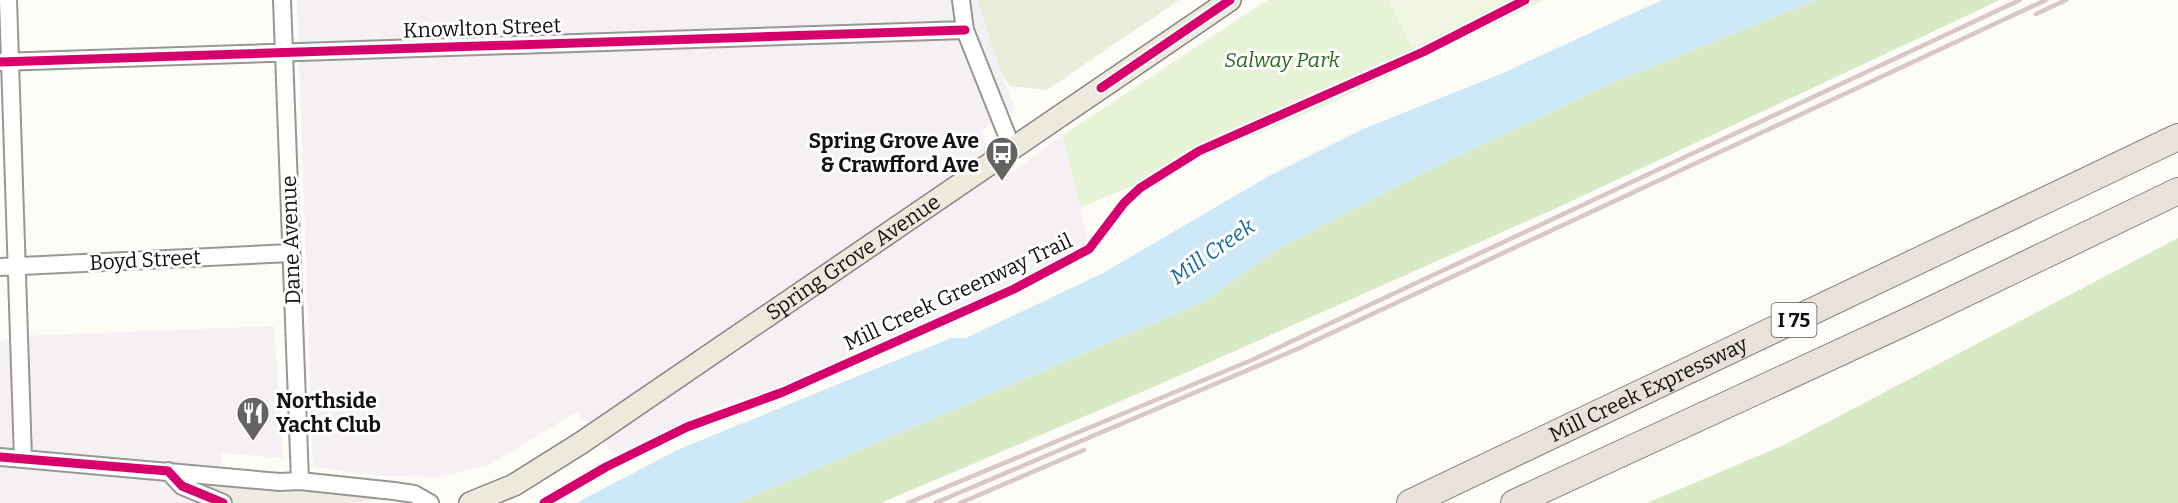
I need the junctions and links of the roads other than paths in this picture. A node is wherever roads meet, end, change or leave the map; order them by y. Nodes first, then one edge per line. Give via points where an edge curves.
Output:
1 (8, 0) edge
2 (282, 0) edge
3 (961, 0) edge
4 (1230, 0) edge
5 (965, 30) junction
6 (284, 53) junction
7 (5, 62) edge
8 (2178, 136) edge
9 (1012, 148) junction
10 (2178, 191) edge
11 (291, 253) junction
12 (0, 267) edge
13 (17, 267) junction
14 (0, 457) edge
15 (23, 459) junction
16 (168, 471) junction
17 (300, 481) junction
18 (222, 503) edge
19 (430, 503) edge
20 (470, 503) edge
21 (1410, 503) edge
22 (1514, 503) edge

1 - 7 street
2 - 6 street, Dane Avenue
3 - 5 street
4 - 9 main road, Spring Grove Avenue
5 - 6 street, Knowlton Street
5 - 9 street
6 - 7 street, Knowlton Street
6 - 11 street, Dane Avenue
7 - 13 street
8 - 21 highway, Mill Creek Expressway / I 75
9 - 20 main road, Spring Grove Avenue via 530,476
10 - 22 highway, I 75
11 - 13 street, Boyd Street
11 - 17 street, Dane Avenue
12 - 13 street, Boyd Street
13 - 15 street
14 - 15 street
15 - 16 street
16 - 17 street
16 - 18 street via 182,486
17 - 19 street via 414,494

